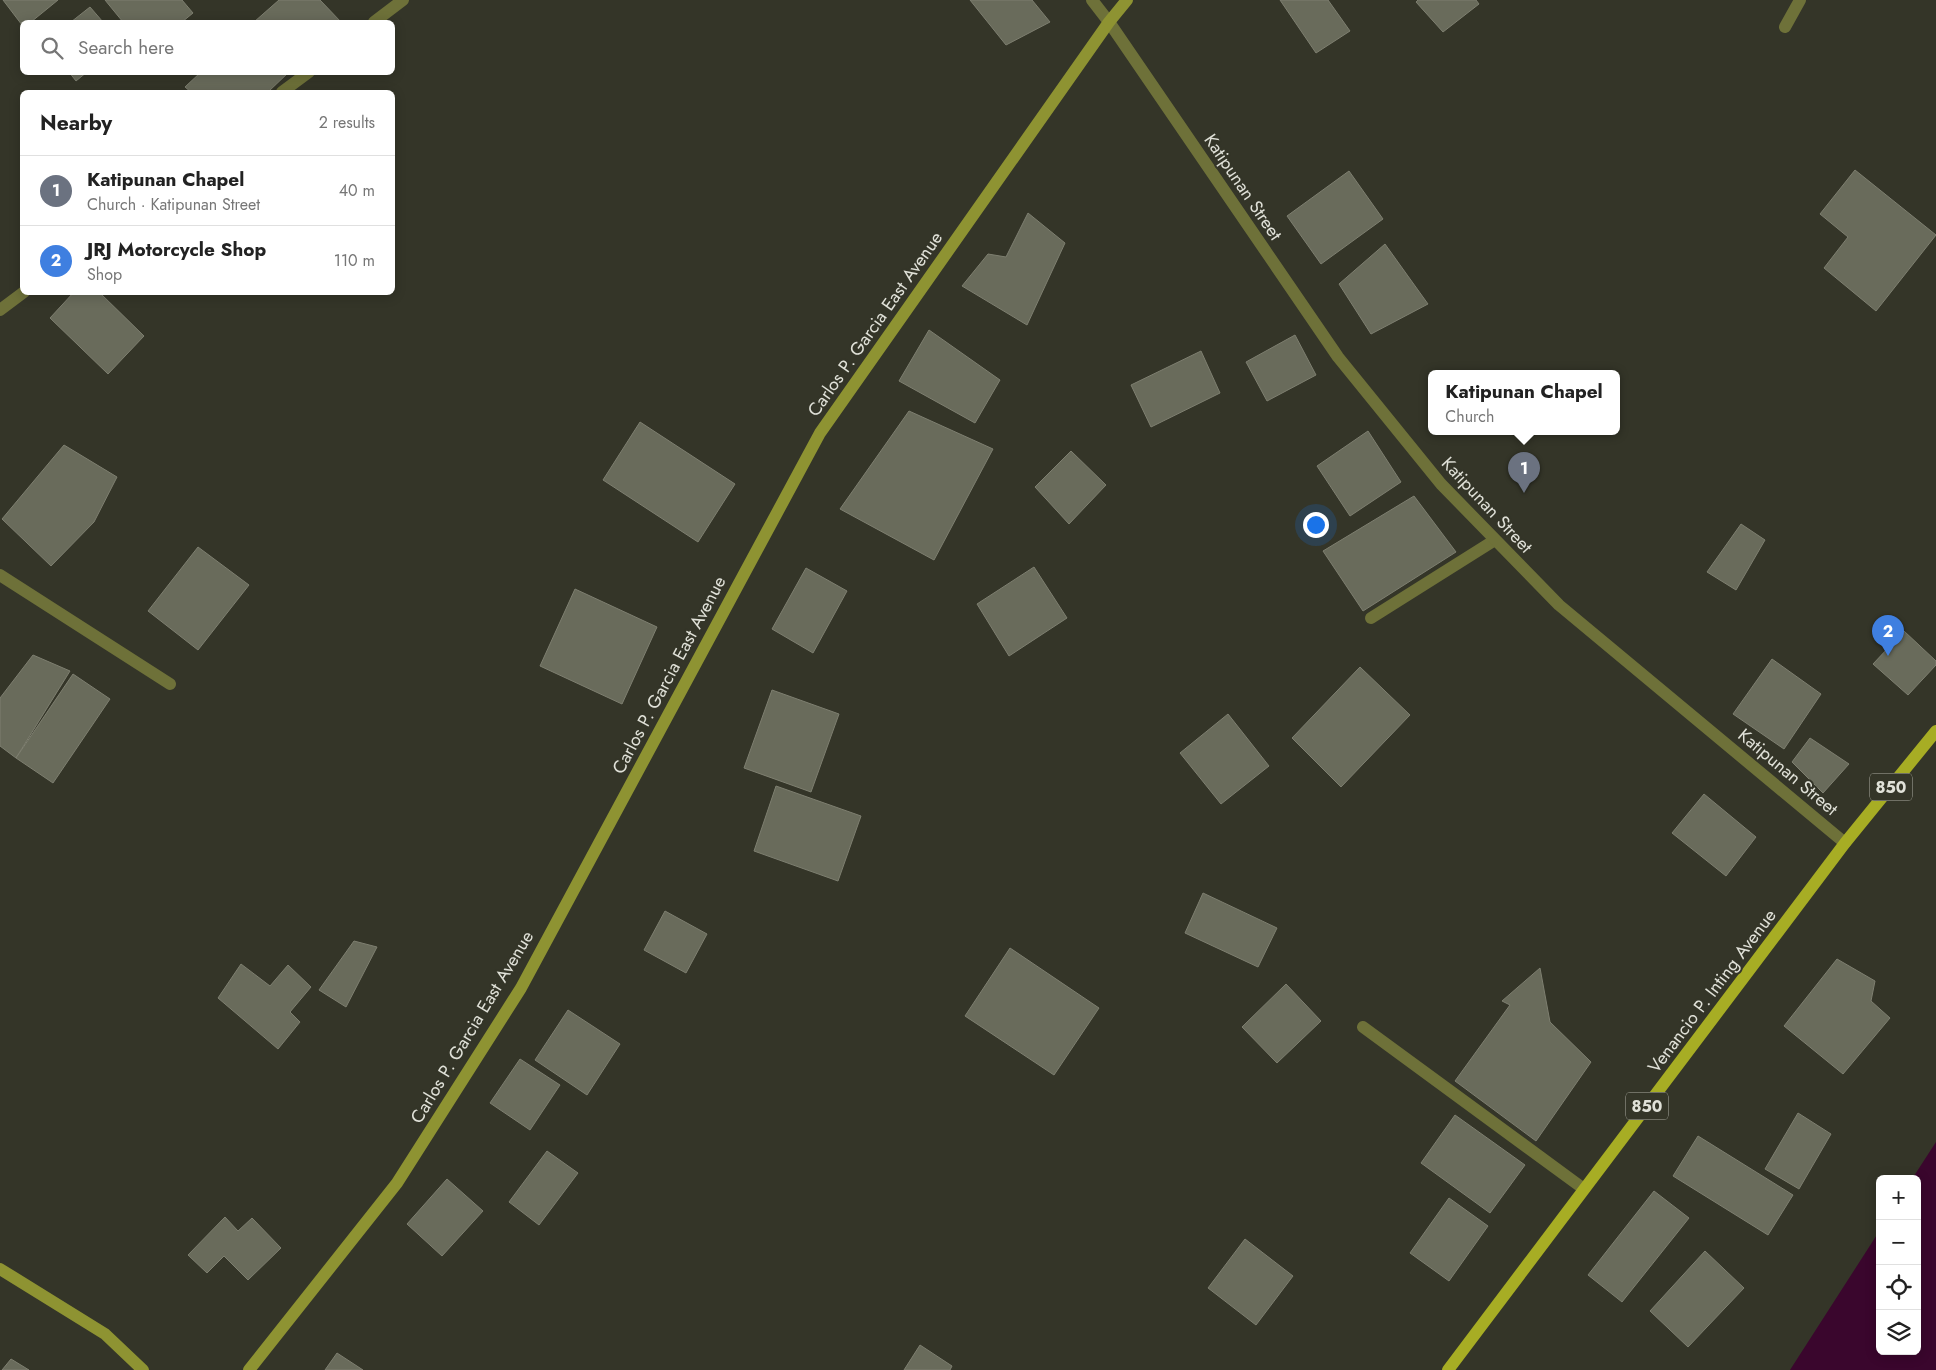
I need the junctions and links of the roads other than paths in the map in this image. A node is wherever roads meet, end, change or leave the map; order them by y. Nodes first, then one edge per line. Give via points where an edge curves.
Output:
1 (403, 0) edge
2 (1092, 0) edge
3 (1127, 0) edge
4 (1800, 0) edge
5 (377, 20) edge
6 (1109, 22) junction
7 (1785, 27) dead end
8 (305, 75) edge
9 (285, 90) edge
10 (20, 295) edge
11 (0, 310) edge
12 (1495, 540) junction
13 (0, 575) edge
14 (1371, 618) dead end
15 (170, 684) dead end
16 (1936, 731) edge
17 (1845, 843) junction
18 (1363, 1027) dead end
19 (1584, 1189) junction
20 (0, 1269) edge
21 (143, 1370) edge
22 (249, 1370) edge
23 (1448, 1370) edge

1 - 5 street
2 - 6 street, Katipunan Street
3 - 6 main road, Carlos P. Garcia East Avenue
4 - 7 street
6 - 12 street, Katipunan Street via 1338,357 1441,484
6 - 22 main road, Carlos P. Garcia East Avenue via 820,433 521,988 397,1183
8 - 9 street
10 - 11 street
12 - 14 street
12 - 17 street, Katipunan Street via 1559,605
13 - 15 street
16 - 17 main road, Venancio P. Inting Avenue / 850
17 - 19 main road, Venancio P. Inting Avenue / 850
18 - 19 street
19 - 23 main road, Venancio P. Inting Avenue / 850
20 - 21 main road via 104,1334

